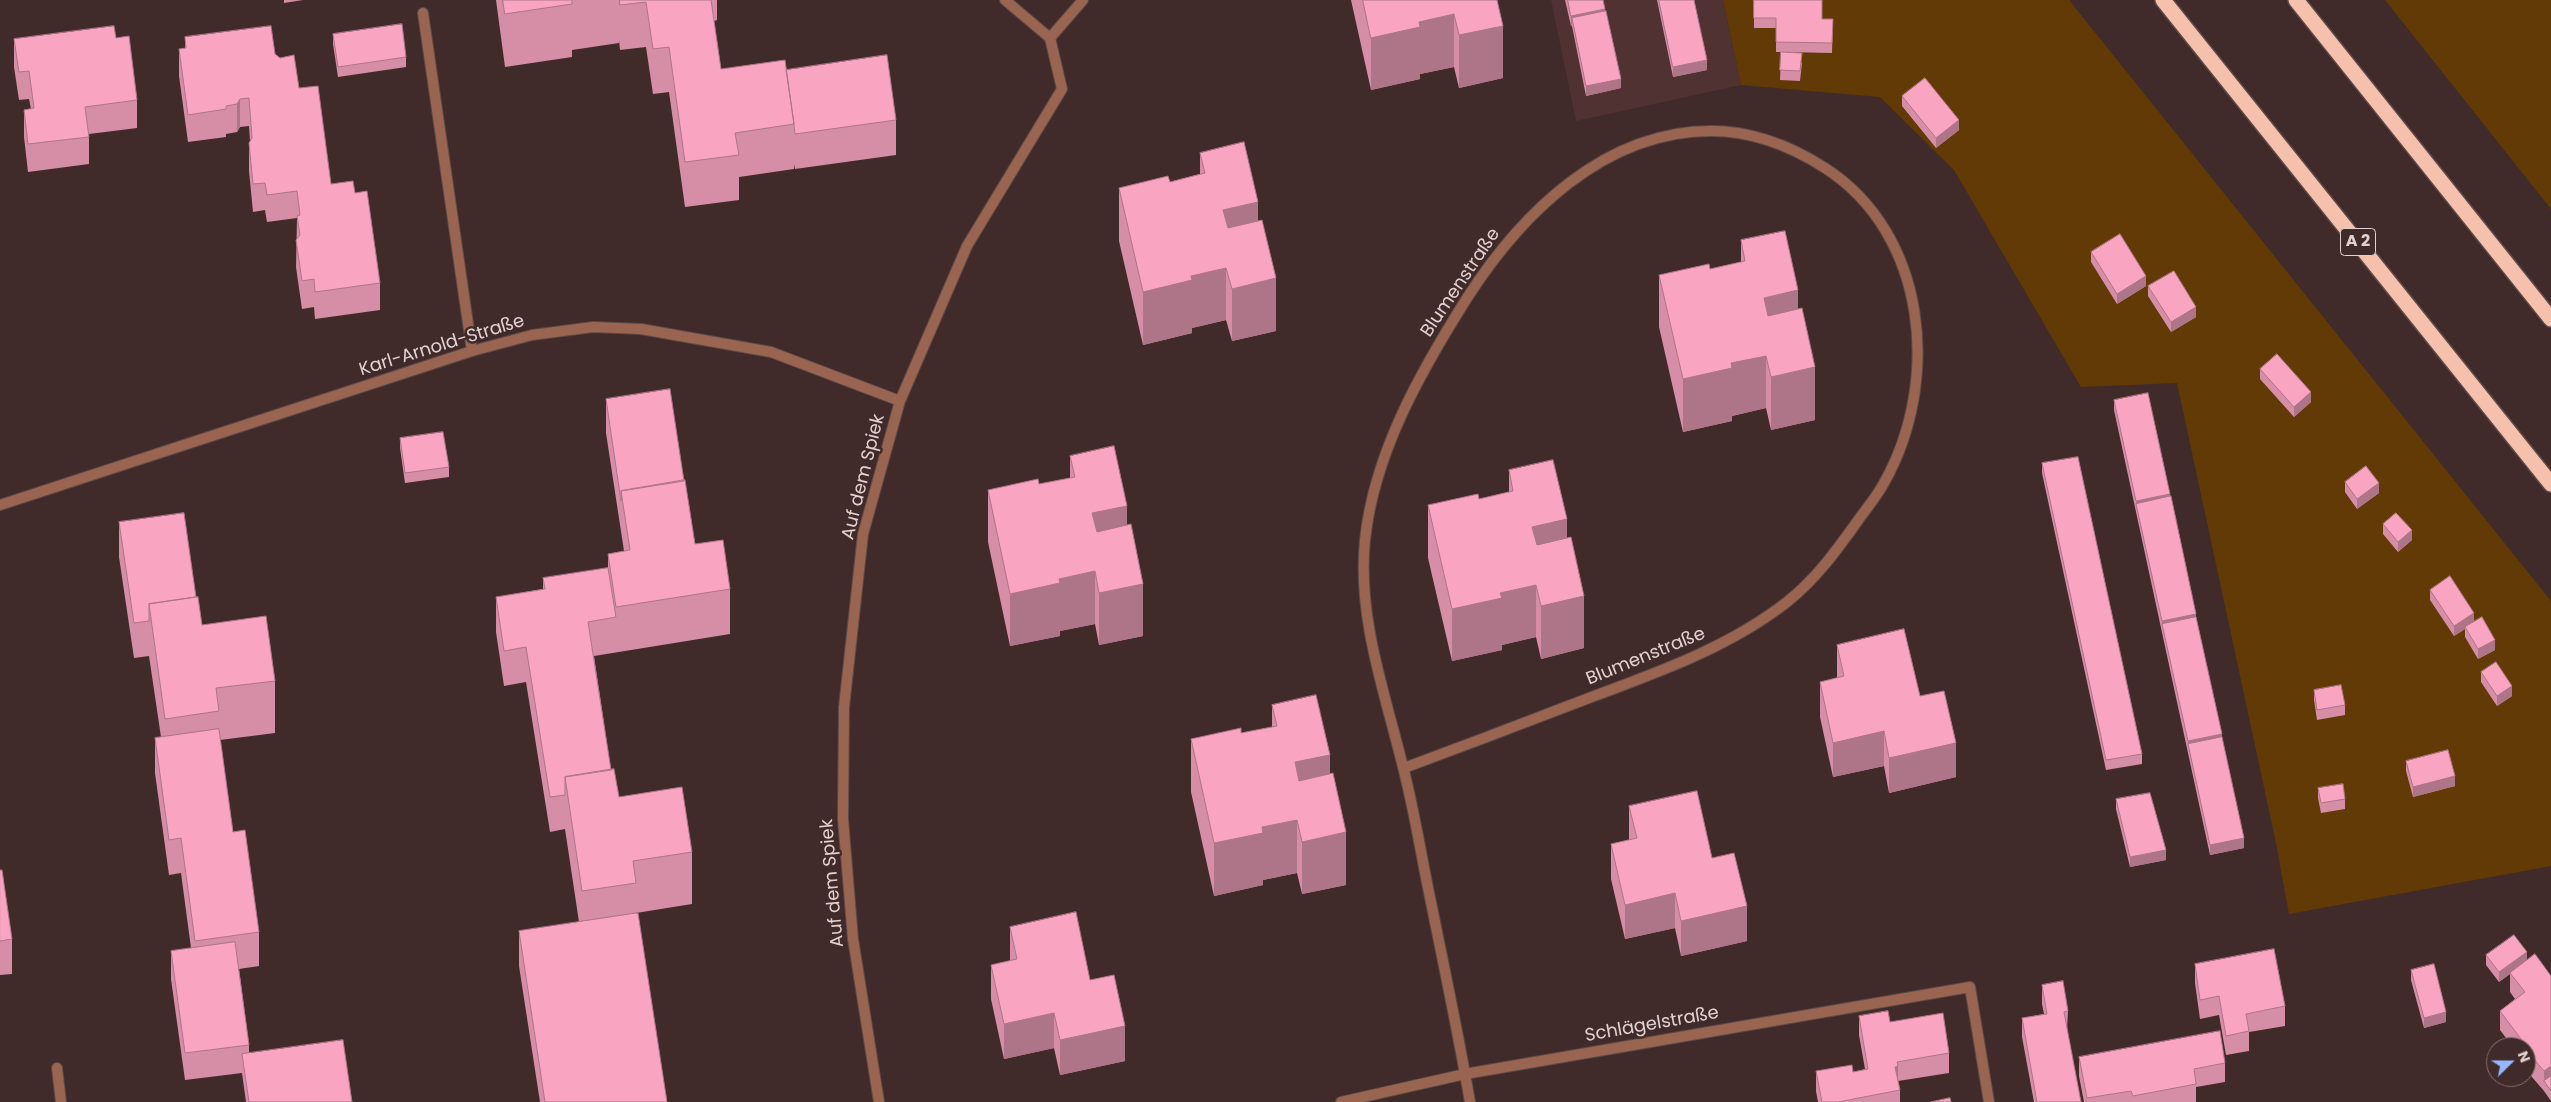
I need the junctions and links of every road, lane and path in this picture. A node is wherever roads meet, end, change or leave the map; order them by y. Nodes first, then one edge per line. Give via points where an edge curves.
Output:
1 (1004, 0) edge
2 (1083, 0) edge
3 (2164, 0) edge
4 (2296, 0) edge
5 (423, 12) dead end
6 (1050, 38) junction
7 (2551, 320) edge
8 (472, 351) junction
9 (900, 401) junction
10 (2551, 484) edge
11 (0, 505) edge
12 (1404, 768) junction
13 (57, 1068) dead end
14 (1465, 1074) junction
15 (61, 1102) edge
16 (879, 1102) edge
17 (1341, 1102) edge
18 (1470, 1102) edge
19 (1989, 1102) edge

1 - 6 street
2 - 6 street
3 - 10 highway, A 2
4 - 7 highway
5 - 8 street
6 - 9 street, Auf dem Spiek via 1062,89 967,246
8 - 9 street, Karl-Arnold-Straße via 532,335 593,327 641,329 770,352
8 - 11 street, Karl-Arnold-Straße
9 - 16 street, Auf dem Spiek via 864,534 844,708 843,819 853,939
12 - 12 street, Blumenstraße via 1687,661 1742,632 1788,601 1826,566 1884,484 1906,431 1914,397 1918,354 1914,299 1901,258 1859,196 1834,174 1806,156 1742,132 1706,130 1668,136 1596,165 1558,190 1522,224 1490,263 1438,345 1406,409 1378,473 1365,541 1365,589 1371,640
12 - 14 street, Blumenstraße
13 - 15 street
14 - 17 street, Schlägelstraße
14 - 18 street, Blumenstraße
14 - 19 street, Schlägelstraße via 1970,987

